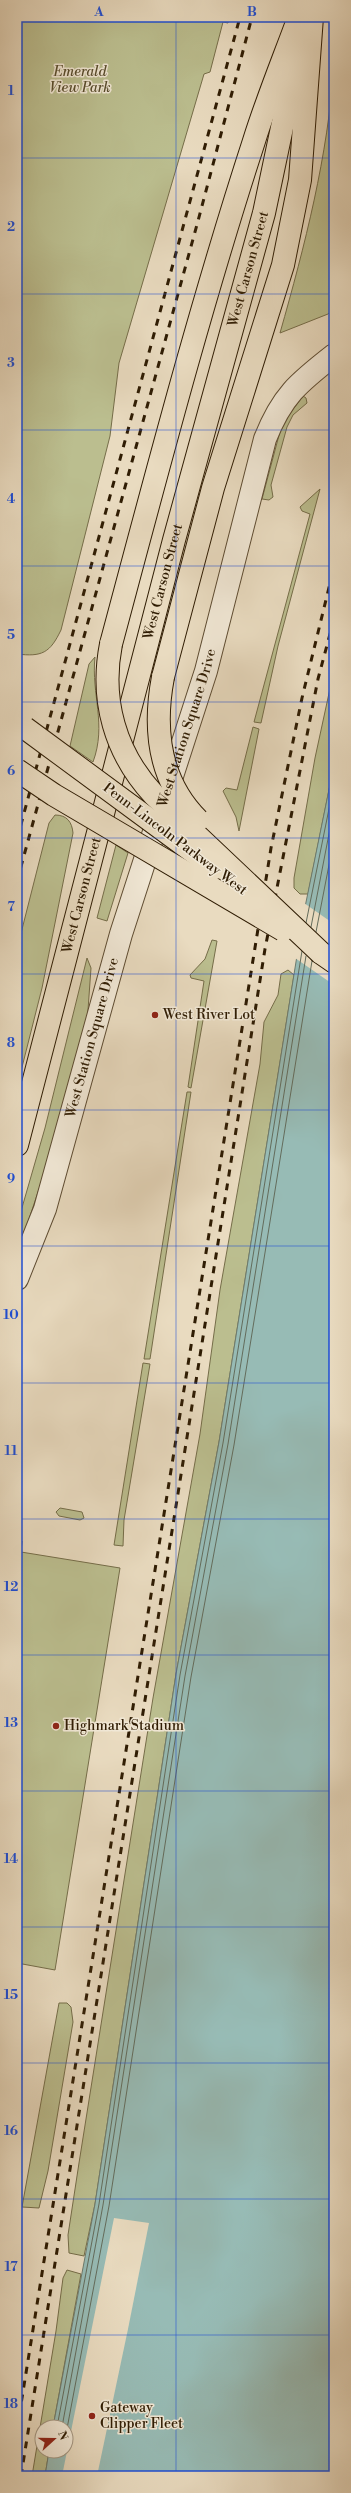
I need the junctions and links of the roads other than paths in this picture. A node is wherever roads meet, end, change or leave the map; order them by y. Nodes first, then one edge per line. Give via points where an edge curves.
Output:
1 (299, 17) edge
2 (306, 17) edge
3 (312, 17) edge
4 (334, 355) edge
5 (21, 725) edge
6 (17, 770) edge
7 (330, 956) edge
8 (17, 1145) edge
9 (17, 1279) edge

1 - 7 main road, bridge via 240,184 162,452 109,654 108,700 116,735 135,772 154,795
2 - 8 main road, West Carson Street via 264,213 174,540
3 - 7 main road, bridge via 302,166 283,265 212,488 163,677 159,698 159,729 165,768 177,795 192,814
4 - 9 street, West Station Square Drive via 292,390 276,413 265,439 206,671 121,934 45,1209
5 - 7 main road, Penn-Lincoln Parkway West, bridge
6 - 7 main road, Penn-Lincoln Parkway West, bridge via 54,795

